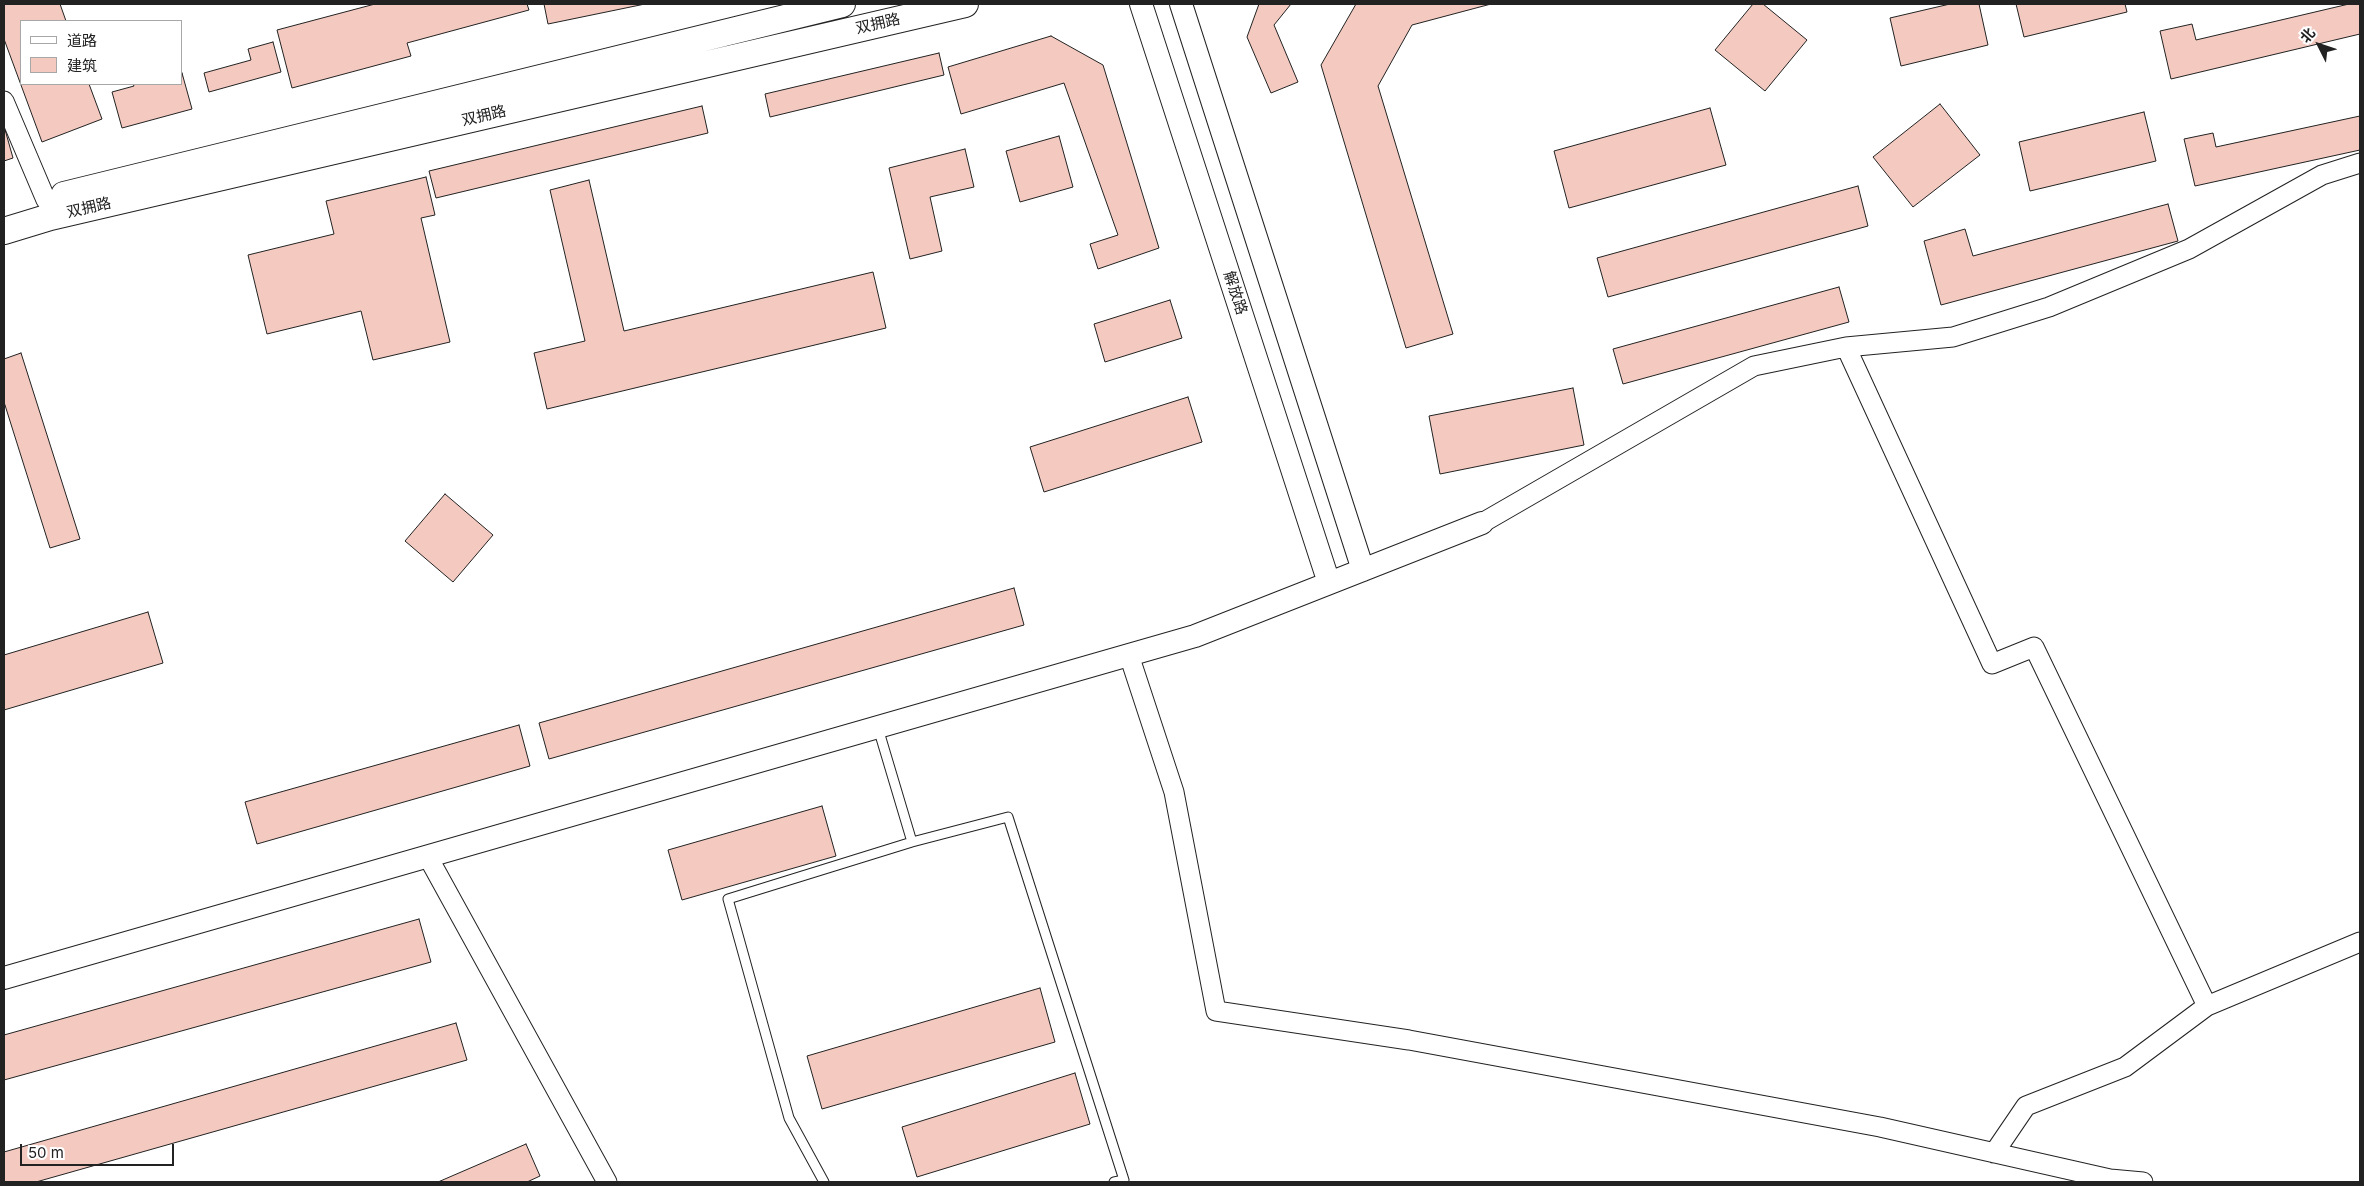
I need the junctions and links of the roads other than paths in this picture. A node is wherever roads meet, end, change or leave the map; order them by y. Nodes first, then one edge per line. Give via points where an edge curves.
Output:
1 (842, 4) edge
2 (965, 4) edge
3 (1140, 4) edge
4 (1181, 4) edge
5 (4, 102) edge
6 (2360, 163) edge
7 (46, 200) junction
8 (4, 212) edge
9 (4, 231) edge
10 (1846, 347) junction
11 (1482, 523) joint
12 (1363, 570) junction
13 (1329, 583) junction
14 (1129, 655) junction
15 (878, 728) junction
16 (912, 842) junction
17 (428, 857) junction
18 (2360, 942) edge
19 (4, 978) edge
20 (2207, 1006) junction
21 (1994, 1153) junction
22 (607, 1182) edge
23 (824, 1182) edge
24 (1114, 1182) edge
25 (2143, 1182) edge

1 - 7 main road, 双拥路
2 - 9 main road, 双拥路 via 50,217
3 - 13 street, 解放路
4 - 12 street
5 - 7 street
6 - 10 street via 2322,175 2189,249 2049,307 1953,337
7 - 8 main road, 双拥路
10 - 11 street via 1754,366
10 - 20 street via 1992,664 2034,647
11 - 12 street
12 - 13 street
13 - 14 street via 1195,636
14 - 15 street
14 - 21 street via 1174,792 1216,1011 1409,1040 1880,1127
15 - 16 lane
15 - 17 street
16 - 23 lane via 728,899 789,1118
16 - 24 lane via 1008,817 1124,1180
17 - 19 street
17 - 22 street
18 - 20 street
20 - 21 street via 2125,1067 2026,1106
21 - 25 street via 2110,1179

